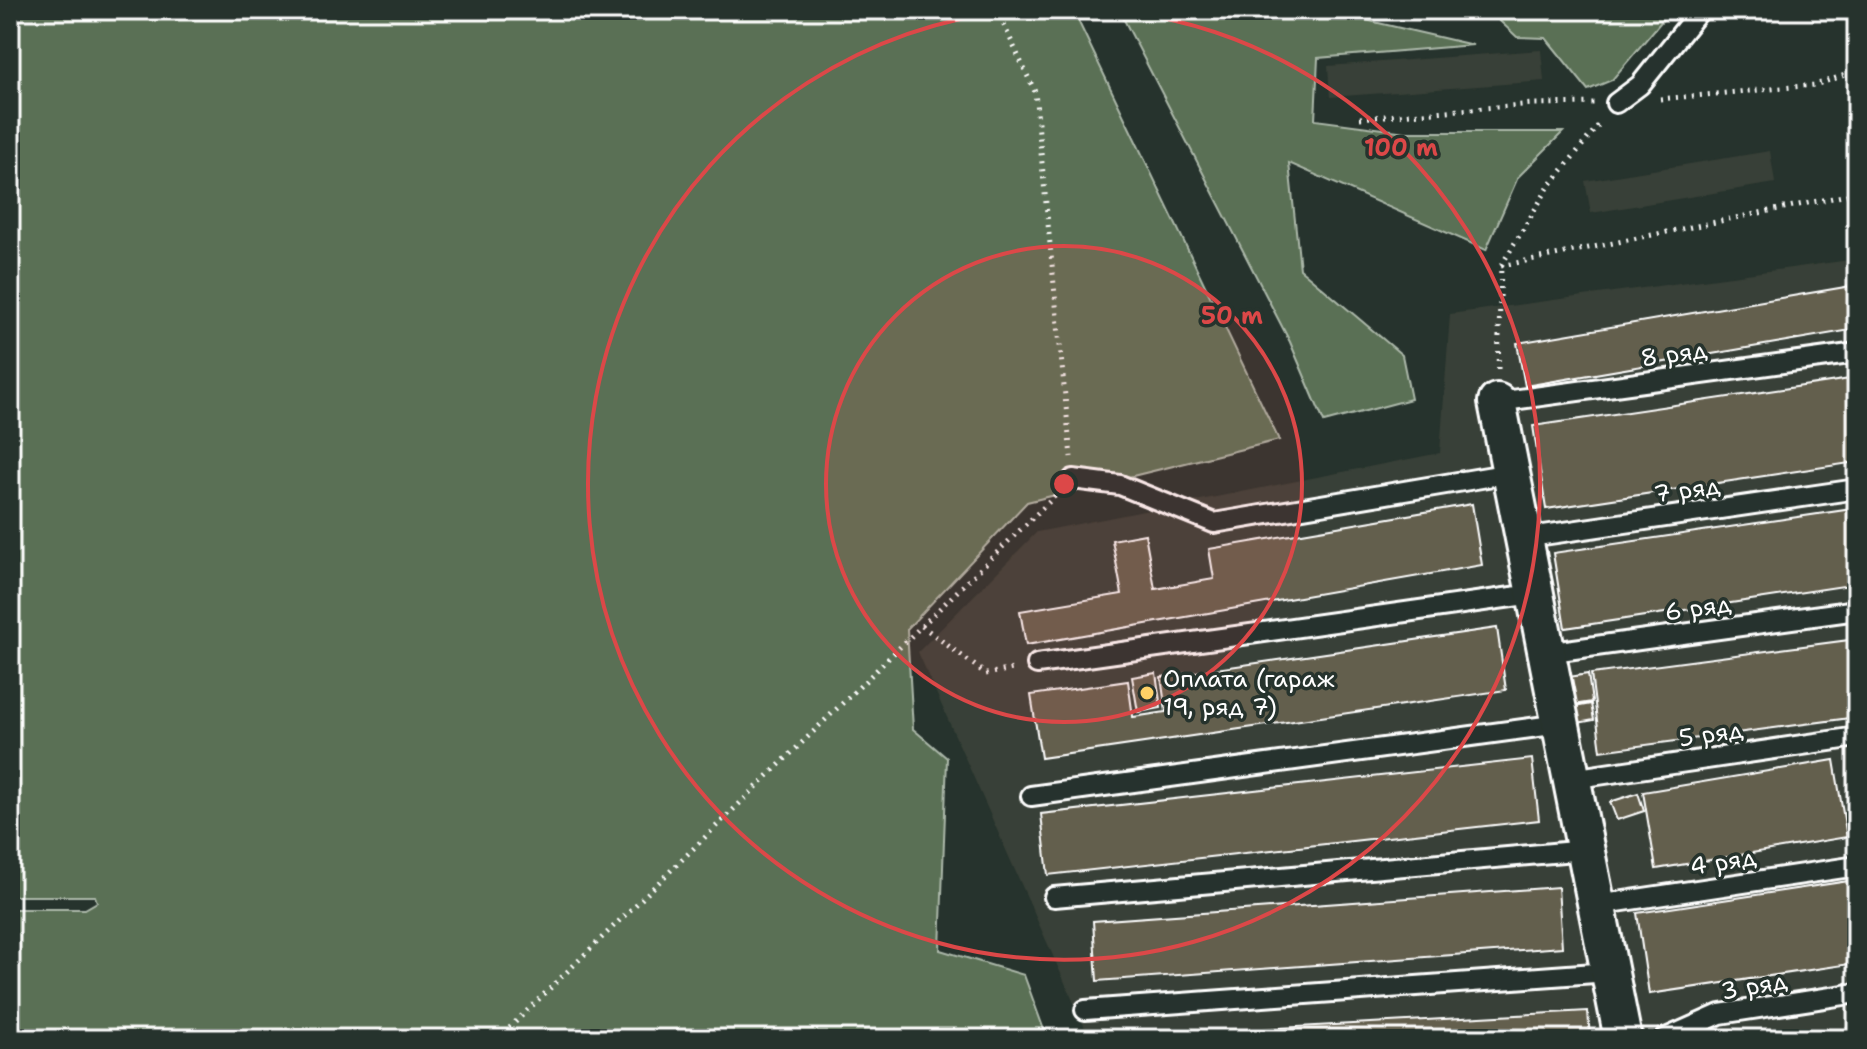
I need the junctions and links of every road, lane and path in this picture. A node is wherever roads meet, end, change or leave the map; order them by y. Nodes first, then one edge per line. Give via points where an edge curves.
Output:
1 (997, 10) edge
2 (1700, 10) edge
3 (1857, 71) edge
4 (1616, 103) junction
5 (1360, 118) dead end
6 (1857, 193) edge
7 (1501, 266) junction
8 (1857, 353) edge
9 (1497, 402) junction
10 (1511, 473) junction
11 (1073, 479) junction
12 (1857, 489) edge
13 (1523, 538) junction
14 (1533, 594) junction
15 (1857, 610) edge
16 (922, 626) junction
17 (1545, 653) junction
18 (1037, 664) joint
19 (1560, 724) junction
20 (1857, 737) edge
21 (1571, 779) junction
22 (1031, 796) dead end
23 (1586, 850) junction
24 (1857, 866) edge
25 (1054, 897) dead end
26 (1597, 905) junction
27 (1609, 972) junction
28 (1857, 993) edge
29 (1085, 1010) dead end
30 (498, 1039) edge
31 (1623, 1039) edge
32 (1664, 1039) edge

1 - 11 path via 1035,92
2 - 4 lane via 1640,85
3 - 4 path via 1815,85
4 - 5 path
4 - 7 path via 1548,188
6 - 7 path
7 - 9 path
8 - 9 lane, 8 ряд
9 - 10 street
10 - 11 lane via 1214,523 1120,485
10 - 13 street
11 - 16 path
12 - 13 lane, 7 ряд
13 - 14 street
14 - 17 street
14 - 18 lane
15 - 17 lane, 6 ряд
16 - 18 path via 986,674
16 - 30 path
17 - 19 street
19 - 21 street
19 - 22 lane
20 - 21 lane, 5 ряд
21 - 23 street
23 - 25 lane
23 - 26 street
24 - 26 lane, 4 ряд
26 - 27 street
27 - 29 lane
27 - 31 street
28 - 32 lane, 3 ряд via 1720,1014

